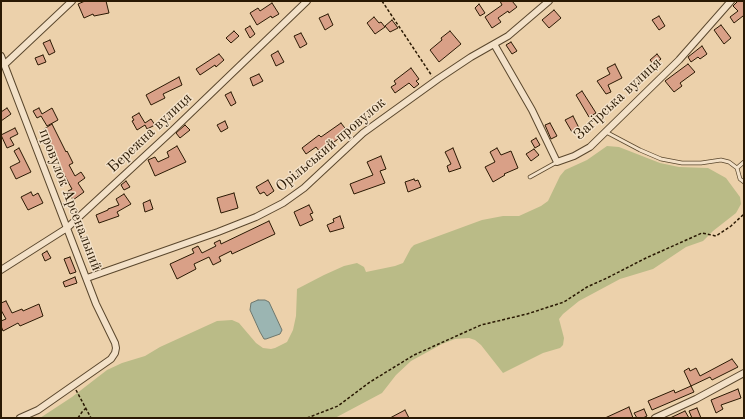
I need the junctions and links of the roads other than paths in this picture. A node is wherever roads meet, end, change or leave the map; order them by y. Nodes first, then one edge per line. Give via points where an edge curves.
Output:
1 (72, 1) edge
2 (307, 1) edge
3 (549, 1) edge
4 (731, 1) edge
5 (494, 44) junction
6 (1, 56) edge
7 (4, 65) junction
8 (605, 131) junction
9 (557, 162) junction
10 (744, 162) edge
11 (737, 168) junction
12 (530, 177) dead end
13 (744, 182) edge
14 (67, 228) junction
15 (1, 270) edge
16 (86, 278) junction
17 (744, 372) edge
18 (20, 418) edge
19 (655, 418) edge

1 - 7 street
2 - 14 street, Бережна вулиця
3 - 5 street, Орільський провулок via 508,36
4 - 8 street, Загірська вулиця via 679,60
5 - 9 street via 532,110
5 - 16 street, Орільський провулок via 435,81 363,133 304,188 283,203 218,232
6 - 7 street, провулок Арсенальний
7 - 14 street, провулок Арсенальний
8 - 9 street, Загірська вулиця via 590,146 574,156
8 - 11 lane via 661,159 682,163 720,160 730,162
9 - 12 lane
10 - 11 lane
11 - 13 lane via 740,179
14 - 15 street, Бережна вулиця
14 - 16 street, провулок Арсенальний
16 - 18 street, провулок Арсенальний via 115,343 115,353 111,359 38,410
17 - 19 street

